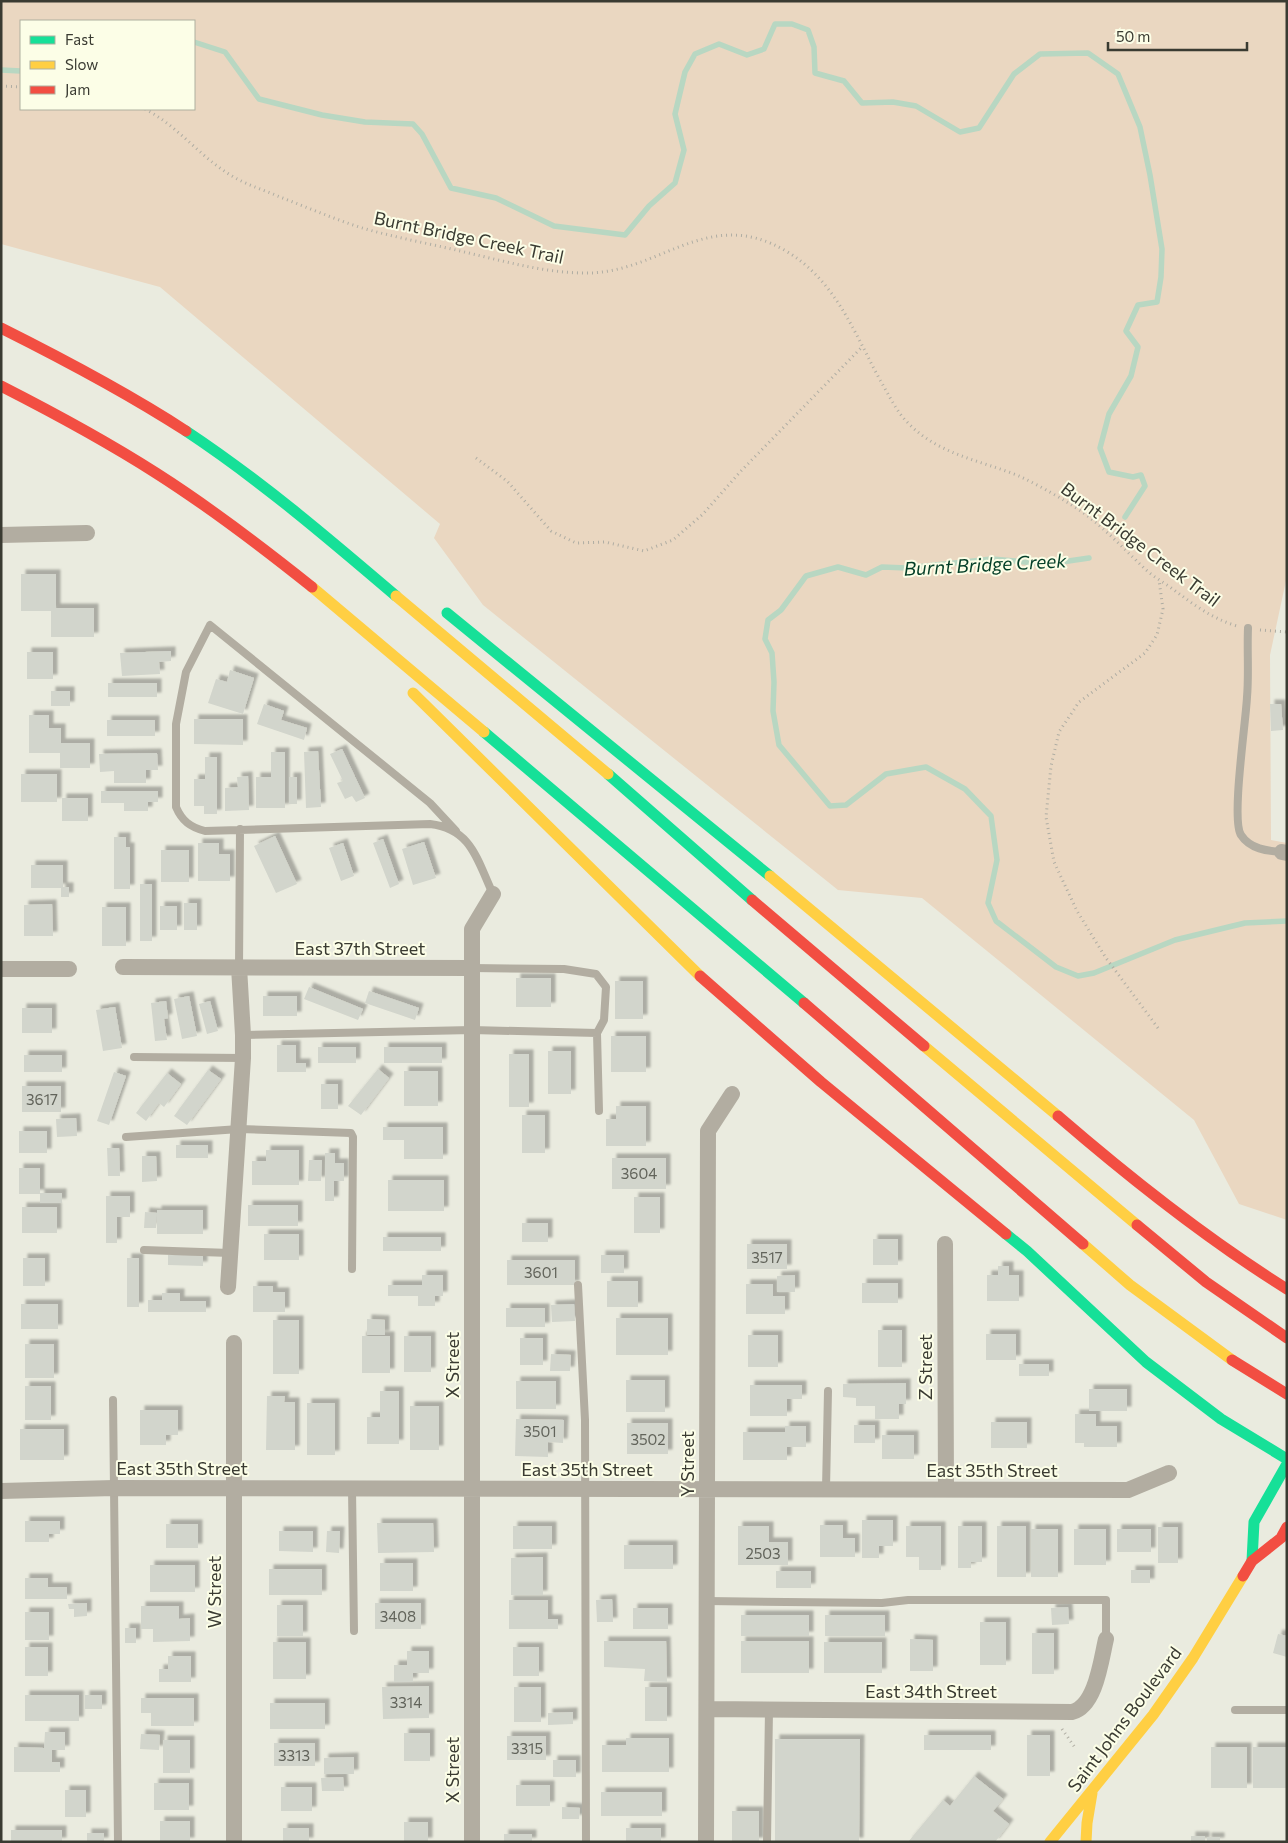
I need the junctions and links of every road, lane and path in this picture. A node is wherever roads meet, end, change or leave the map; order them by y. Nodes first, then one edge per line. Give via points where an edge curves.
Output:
1 (1, 86) edge
2 (20, 87) edge
3 (147, 110) edge
4 (1, 328) edge
5 (862, 347) junction
6 (1, 386) edge
7 (204, 444) junction
8 (476, 458) dead end
9 (294, 495) dead end
10 (87, 533) dead end
11 (1, 535) edge
12 (280, 562) junction
13 (1159, 580) junction
14 (438, 606) dead end
15 (1248, 628) junction
16 (1287, 632) edge
17 (376, 656) dead end
18 (404, 684) dead end
19 (240, 829) junction
20 (456, 832) junction
21 (1284, 853) edge
22 (493, 894) joint
23 (123, 967) dead end
24 (239, 967) junction
25 (472, 968) junction
26 (1, 969) edge
27 (69, 969) dead end
28 (1158, 1028) dead end
29 (472, 1030) junction
30 (597, 1033) junction
31 (243, 1035) junction
32 (134, 1058) dead end
33 (243, 1058) junction
34 (732, 1094) dead end
35 (600, 1112) dead end
36 (238, 1129) junction
37 (126, 1137) dead end
38 (945, 1244) dead end
39 (144, 1250) dead end
40 (230, 1253) junction
41 (352, 1269) dead end
42 (578, 1285) dead end
43 (228, 1287) dead end
44 (1287, 1289) edge
45 (1287, 1338) edge
46 (234, 1343) dead end
47 (828, 1390) dead end
48 (1287, 1394) edge
49 (113, 1400) dead end
50 (1287, 1459) edge
51 (1287, 1464) edge
52 (1169, 1474) dead end
53 (114, 1488) junction
54 (235, 1488) junction
55 (352, 1488) junction
56 (472, 1488) junction
57 (585, 1489) junction
58 (707, 1489) junction
59 (826, 1489) junction
60 (1, 1490) edge
61 (946, 1490) junction
62 (1287, 1527) edge
63 (1252, 1561) junction
64 (707, 1601) junction
65 (354, 1631) dead end
66 (1106, 1639) joint
67 (706, 1709) junction
68 (769, 1710) junction
69 (1235, 1710) dead end
70 (1287, 1710) edge
71 (1092, 1792) junction
72 (118, 1842) edge
73 (234, 1842) edge
74 (472, 1842) edge
75 (586, 1842) edge
76 (706, 1842) edge
77 (767, 1842) edge
78 (1050, 1842) edge
79 (1086, 1842) edge

1 - 2 path
3 - 5 path, Burnt Bridge Creek Trail via 164,119 200,153 236,179 307,208 361,228 551,272 586,274 630,267 707,236 746,235 763,239 811,269 832,292
4 - 7 main road via 131,396
5 - 8 path via 703,514 672,540 644,551 605,542 576,542 551,530 507,481
5 - 13 path, Burnt Bridge Creek Trail via 901,415 921,435 960,457 1021,477 1073,505
6 - 12 main road via 58,415 176,486
7 - 9 main road
7 - 45 main road via 231,461 395,593 618,782 804,946 1206,1282
10 - 11 street
12 - 17 main road
12 - 48 main road via 794,993 1130,1285 1243,1369
13 - 15 path, Burnt Bridge Creek Trail via 1212,617
13 - 28 path via 1163,610 1157,635 1145,653 1079,702 1060,732 1051,766 1046,817 1054,862 1076,911
14 - 44 main road via 828,923 1160,1200 1220,1246
15 - 16 path, Burnt Bridge Creek Trail
15 - 21 lane via 1248,695 1237,819 1240,834 1251,844 1261,850
18 - 50 main road via 688,965 749,1020 1028,1251 1146,1362 1221,1419
19 - 20 lane via 430,824
19 - 20 lane via 195,828 186,824 176,807 176,724 186,672 210,625 430,803
19 - 24 lane
20 - 22 lane via 466,841
22 - 25 street, X Street via 472,929
23 - 24 street, East 37th Street
24 - 25 street, East 37th Street
24 - 31 street
25 - 29 street, X Street
25 - 30 lane, East 37th Street via 564,969 596,974 606,987 604,1020
26 - 27 street
29 - 30 lane
29 - 31 lane
29 - 56 street, X Street
30 - 35 lane
31 - 33 street
32 - 33 lane
33 - 36 street
34 - 58 street, Y Street via 708,1132
36 - 37 lane
36 - 40 street
36 - 41 lane via 351,1133
38 - 61 street, Z Street
39 - 40 lane
40 - 43 street
42 - 57 lane
46 - 54 street, W Street
47 - 59 lane
49 - 53 lane
51 - 63 main road via 1254,1522
52 - 61 street, East 35th Street via 1128,1490
53 - 54 street, East 35th Street
53 - 60 street, East 35th Street
53 - 72 lane
54 - 55 street, East 35th Street
54 - 73 street, W Street
55 - 56 street, East 35th Street
55 - 65 lane
56 - 57 street, East 35th Street
56 - 74 street, X Street
57 - 58 street, East 35th Street
57 - 75 lane
58 - 59 street, East 35th Street
58 - 64 street, Y Street
59 - 61 street, East 35th Street
62 - 63 main road via 1281,1538
63 - 71 main road, Saint Johns Boulevard via 1193,1658
64 - 66 lane via 1106,1600
64 - 67 street, Y Street
66 - 68 street, East 34th Street via 1096,1684 1080,1709 1072,1712
67 - 68 street, East 34th Street
67 - 76 street, Y Street
68 - 77 lane
69 - 70 lane
71 - 78 main road, Saint Johns Boulevard
71 - 79 main road

